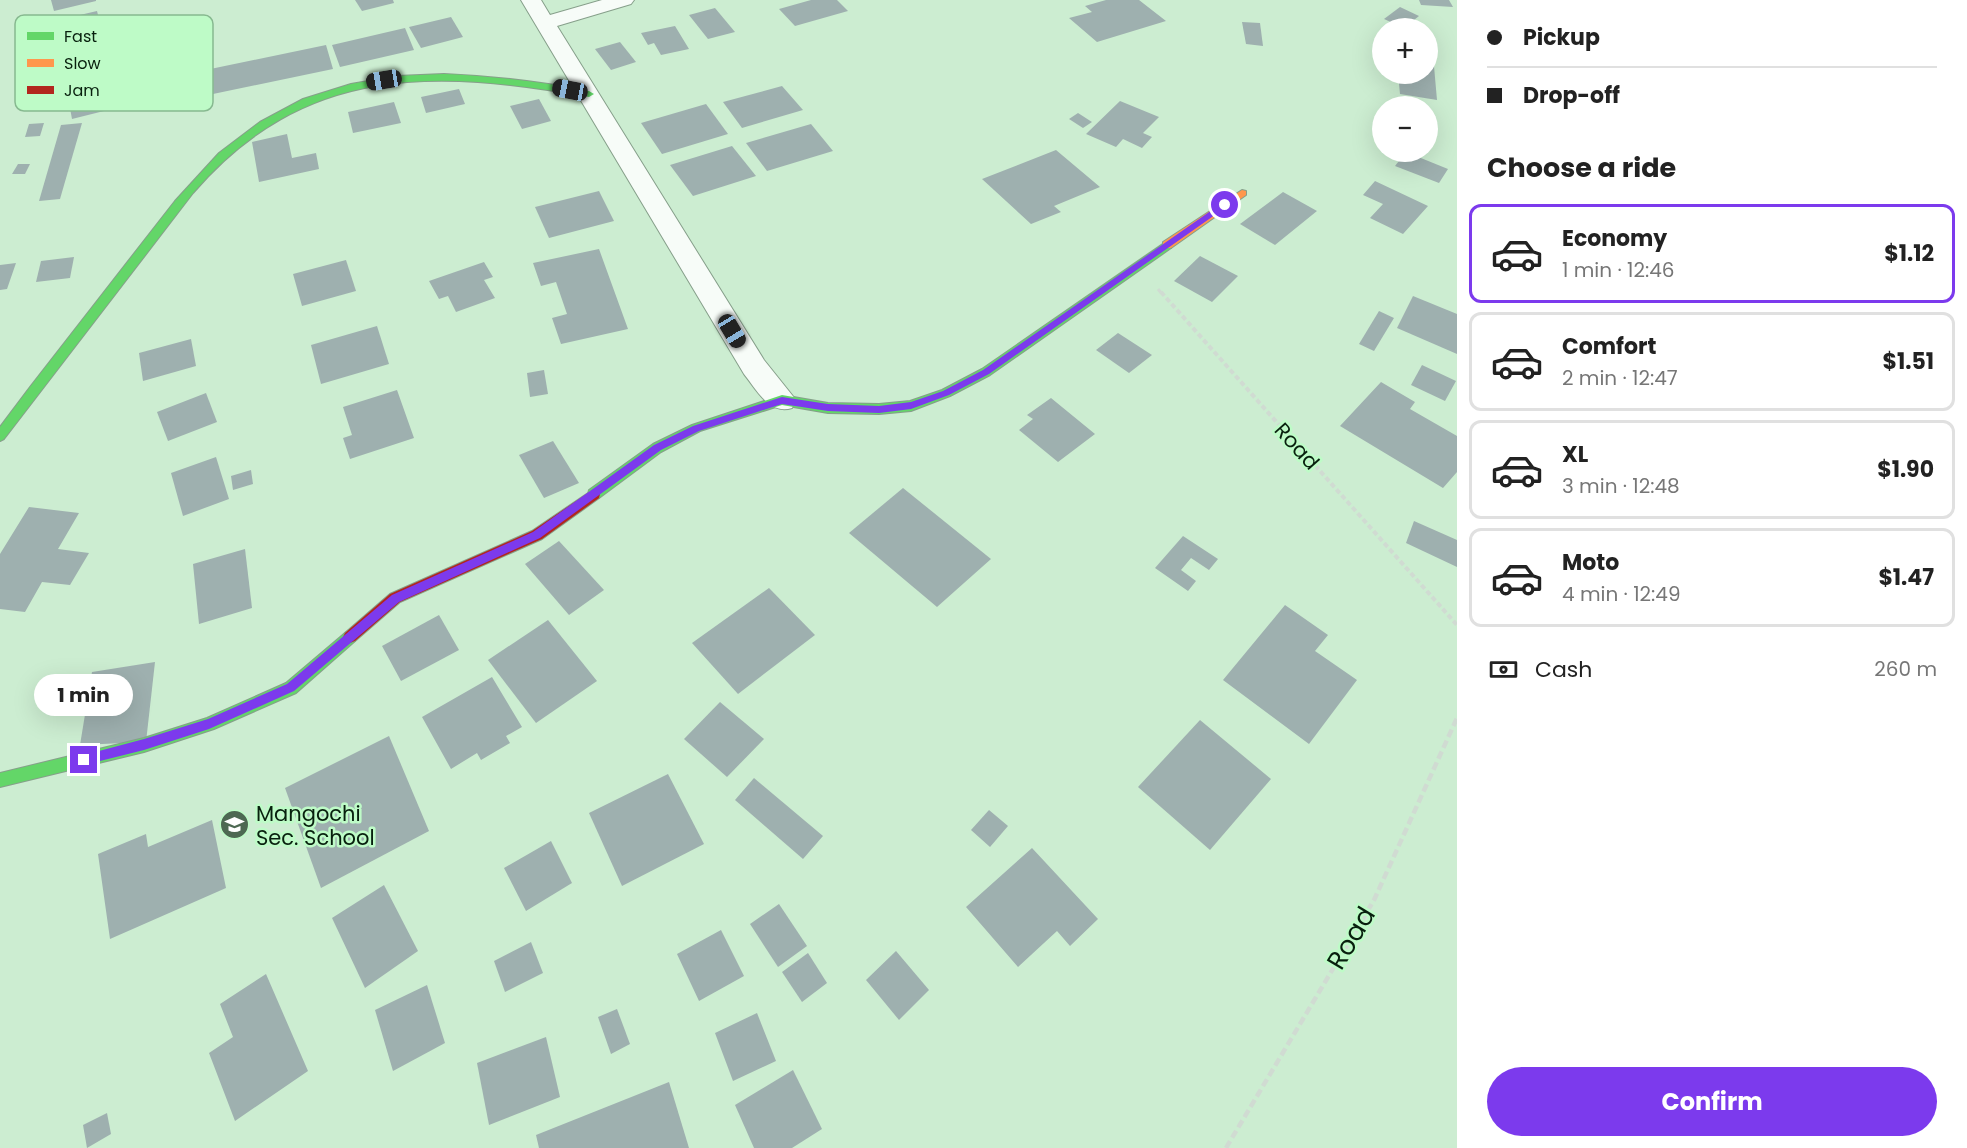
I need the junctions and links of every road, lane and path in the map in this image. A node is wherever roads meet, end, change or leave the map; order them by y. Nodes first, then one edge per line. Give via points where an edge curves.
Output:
1 (531, 0) edge
2 (624, 0) edge
3 (545, 23) junction
4 (589, 94) junction
5 (1242, 193) dead end
6 (1138, 266) junction
7 (782, 400) junction
8 (0, 436) edge
9 (1457, 625) edge
10 (1457, 718) edge
11 (0, 780) edge
12 (1226, 1148) edge

1 - 3 street
2 - 3 street
3 - 4 street
4 - 7 street via 754,367
4 - 8 street via 511,80 408,76 360,83 281,115 235,144 188,192
5 - 6 street
6 - 7 street via 986,372 928,401 879,409 828,408
6 - 9 path, Road
7 - 11 street via 733,414 657,448 537,535 395,598 291,688 209,724 144,745
10 - 12 path, Road via 1374,900

